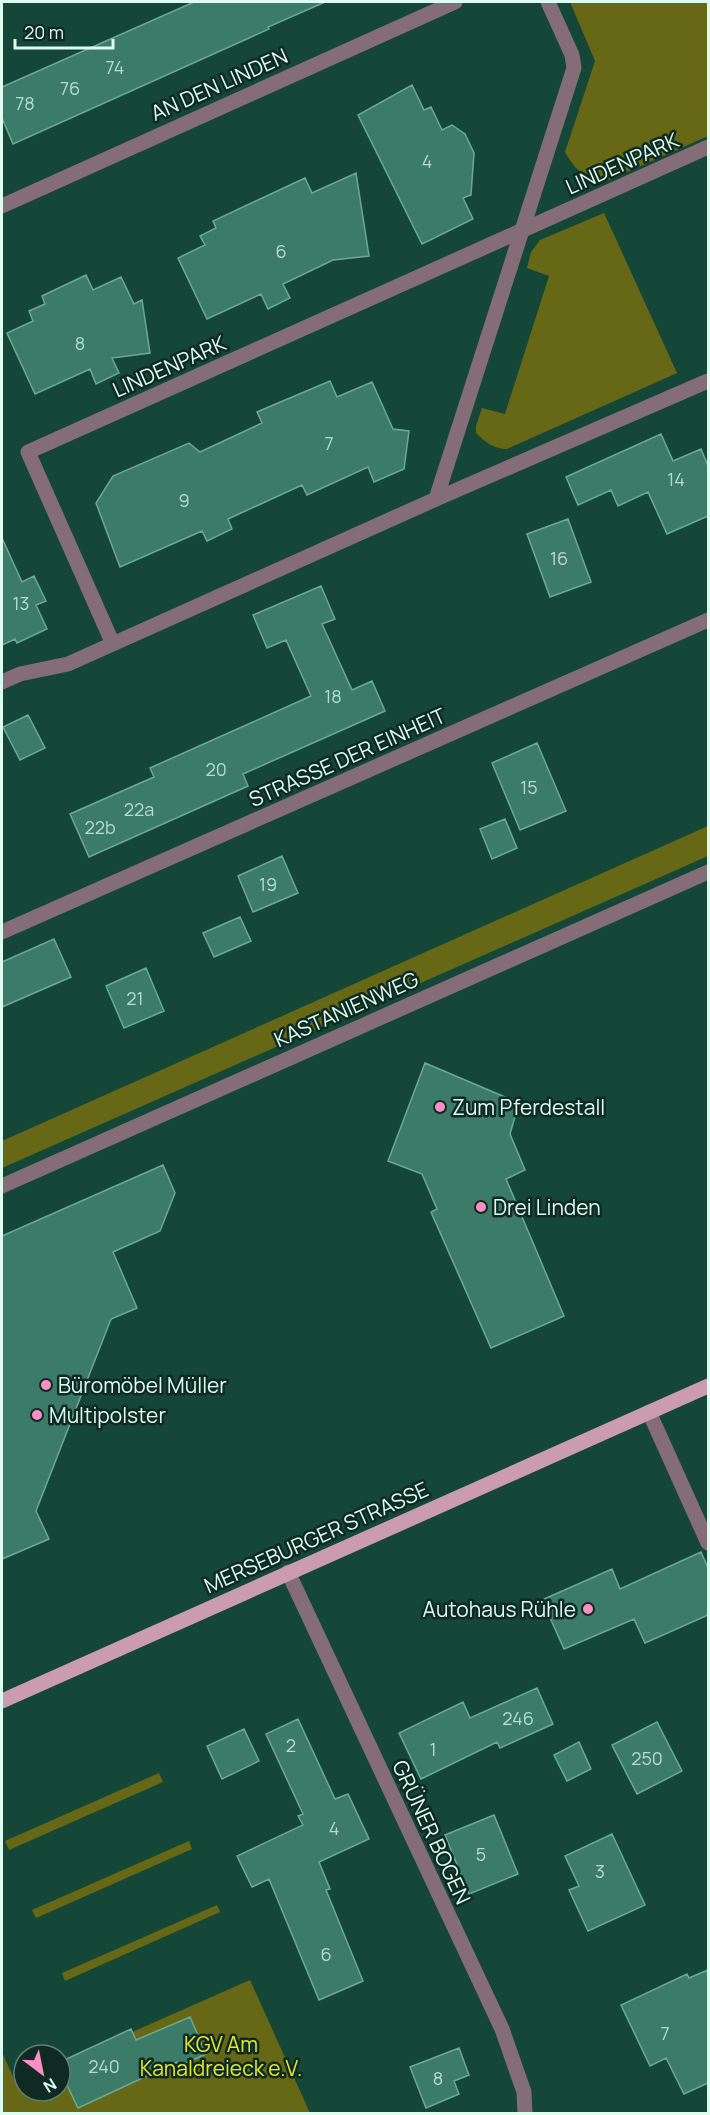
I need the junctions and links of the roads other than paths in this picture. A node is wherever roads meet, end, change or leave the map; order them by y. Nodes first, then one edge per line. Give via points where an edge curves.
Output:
1 (455, 2) edge
2 (548, 2) edge
3 (708, 147) edge
4 (2, 206) edge
5 (519, 233) junction
6 (708, 381) edge
7 (436, 499) junction
8 (708, 620) edge
9 (113, 644) junction
10 (2, 682) edge
11 (708, 872) edge
12 (2, 932) edge
13 (2, 1186) edge
14 (708, 1386) edge
15 (649, 1412) junction
16 (708, 1543) edge
17 (288, 1572) junction
18 (2, 1701) edge
19 (525, 2114) edge

1 - 4 street, AN DEN LINDEN
2 - 5 street, LINDENPARK via 574,68
3 - 5 street, LINDENPARK
5 - 7 street, LINDENPARK
5 - 9 street, LINDENPARK via 28,452
6 - 7 street
7 - 9 street
8 - 12 street, STRASSE DER EINHEIT
9 - 10 street via 68,664
11 - 13 street, KASTANIENWEG
14 - 15 main road, MERSEBURGER STRASSE
15 - 16 street
15 - 17 main road, MERSEBURGER STRASSE
17 - 18 main road, MERSEBURGER STRASSE
17 - 19 street, GRÜNER BOGEN via 501,2030 524,2092

